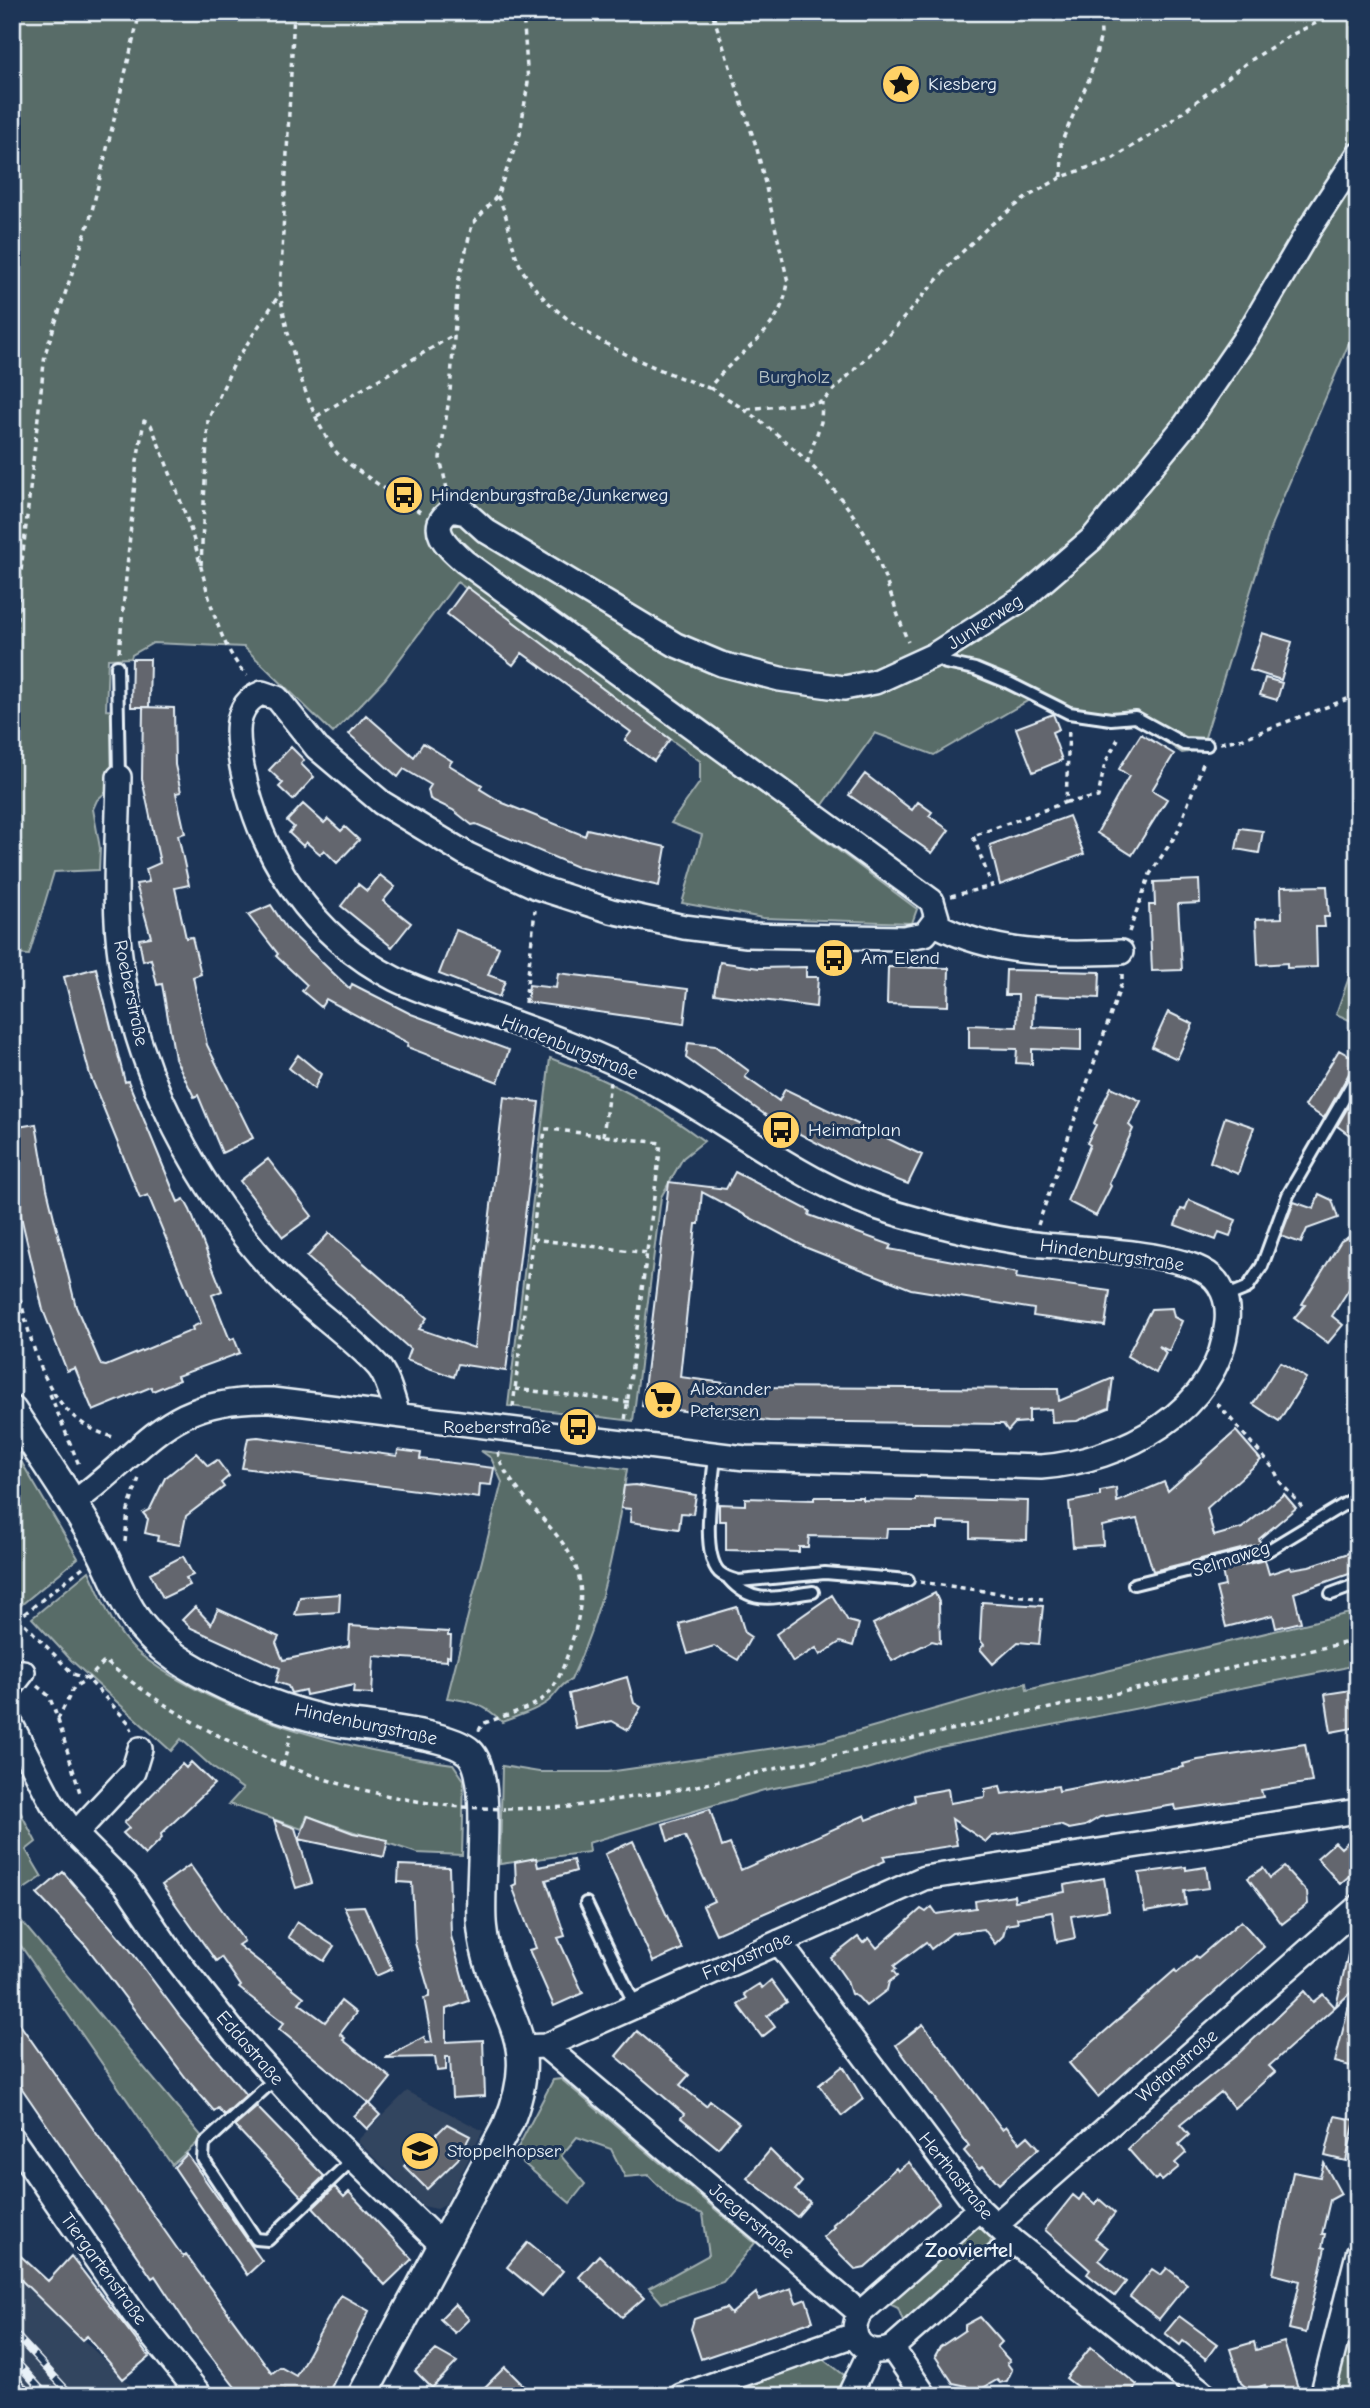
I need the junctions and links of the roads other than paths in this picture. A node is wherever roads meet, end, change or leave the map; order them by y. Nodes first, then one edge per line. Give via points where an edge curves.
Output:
1 (1358, 155) edge
2 (925, 659) junction
3 (117, 666) road end
4 (1207, 745) road end
5 (119, 777) joint
6 (933, 913) junction
7 (1122, 951) road end
8 (1358, 1074) edge
9 (1225, 1297) junction
10 (12, 1411) edge
11 (398, 1415) junction
12 (715, 1455) junction
13 (1358, 1496) edge
14 (73, 1503) junction
15 (727, 1577) junction
16 (908, 1580) road end
17 (1134, 1584) dead end
18 (1358, 1584) edge
19 (813, 1592) dead end
20 (1331, 1594) dead end
21 (12, 1726) edge
22 (140, 1749) road end
23 (1358, 1811) edge
24 (81, 1828) junction
25 (586, 1903) dead end
26 (1358, 1907) edge
27 (779, 1942) junction
28 (635, 2005) junction
29 (533, 2047) junction
30 (276, 2078) junction
31 (12, 2138) edge
32 (353, 2159) junction
33 (996, 2225) junction
34 (443, 2246) junction
35 (1358, 2254) edge
36 (860, 2313) junction
37 (872, 2345) junction
38 (201, 2396) edge
39 (362, 2396) edge
40 (681, 2396) edge
41 (849, 2396) edge
42 (925, 2396) edge
43 (1208, 2396) edge
44 (1322, 2396) edge

1 - 2 street, Junkerweg via 1248,334 1186,424 1093,539 1022,599
2 - 4 lane via 975,669 1069,713 1090,718 1135,717 1184,744
2 - 6 street, Junkerweg via 875,682 844,688 721,664 676,645 486,531 466,513 445,517 444,544 466,562
3 - 5 lane
5 - 11 street, Roeberstraße via 116,915 121,964 139,1038 166,1110 200,1174 243,1236 303,1301 380,1367
6 - 7 street via 976,943 1028,953
6 - 9 street, Hindenburgstraße via 925,934 903,938 747,935 611,911 537,887 468,855 382,803 317,748 277,698 262,693 243,707 238,746 247,791 265,842 292,890 321,923 376,968 571,1043 645,1078 789,1166 870,1204 979,1235 1184,1264 1213,1278
8 - 9 lane via 1288,1195 1262,1266 1247,1288
9 - 12 street via 1228,1314 1221,1354 1201,1386 1174,1416 1133,1443 1088,1461 1058,1466 901,1465
10 - 14 street, Hindenburgstraße
11 - 12 street
11 - 14 street via 242,1399 198,1408 173,1420
12 - 15 lane via 709,1539 711,1557
13 - 17 lane, Selmaweg via 1267,1551
14 - 29 street, Hindenburgstraße via 143,1629 164,1648 210,1676 296,1711 444,1741 470,1752 480,1767 484,1797 482,1929 493,1972
15 - 16 lane via 739,1581 825,1573
15 - 19 lane via 738,1590 757,1599
18 - 20 lane
21 - 24 street, Eddastraße via 52,1803
22 - 24 street via 133,1772
23 - 27 street, Freyastraße via 924,1878
24 - 30 street, Eddastraße via 174,1956
25 - 28 lane
26 - 33 street, Wotanstraße
27 - 28 street, Freyastraße
27 - 33 street, Herthastraße
28 - 29 street, Freyastraße
29 - 34 street via 517,2103
29 - 36 street, Jaegerstraße
30 - 32 street, Eddastraße
30 - 32 lane via 204,2144 203,2159 256,2239 268,2240
31 - 38 street, Tiergartenstraße via 134,2314
32 - 34 street, Eddastraße
33 - 36 street, Wotanstraße
33 - 37 street, Wotanstraße
33 - 43 street, Herthastraße
34 - 39 street
35 - 44 street
36 - 37 street via 855,2322
37 - 40 street
37 - 41 street
37 - 42 street

